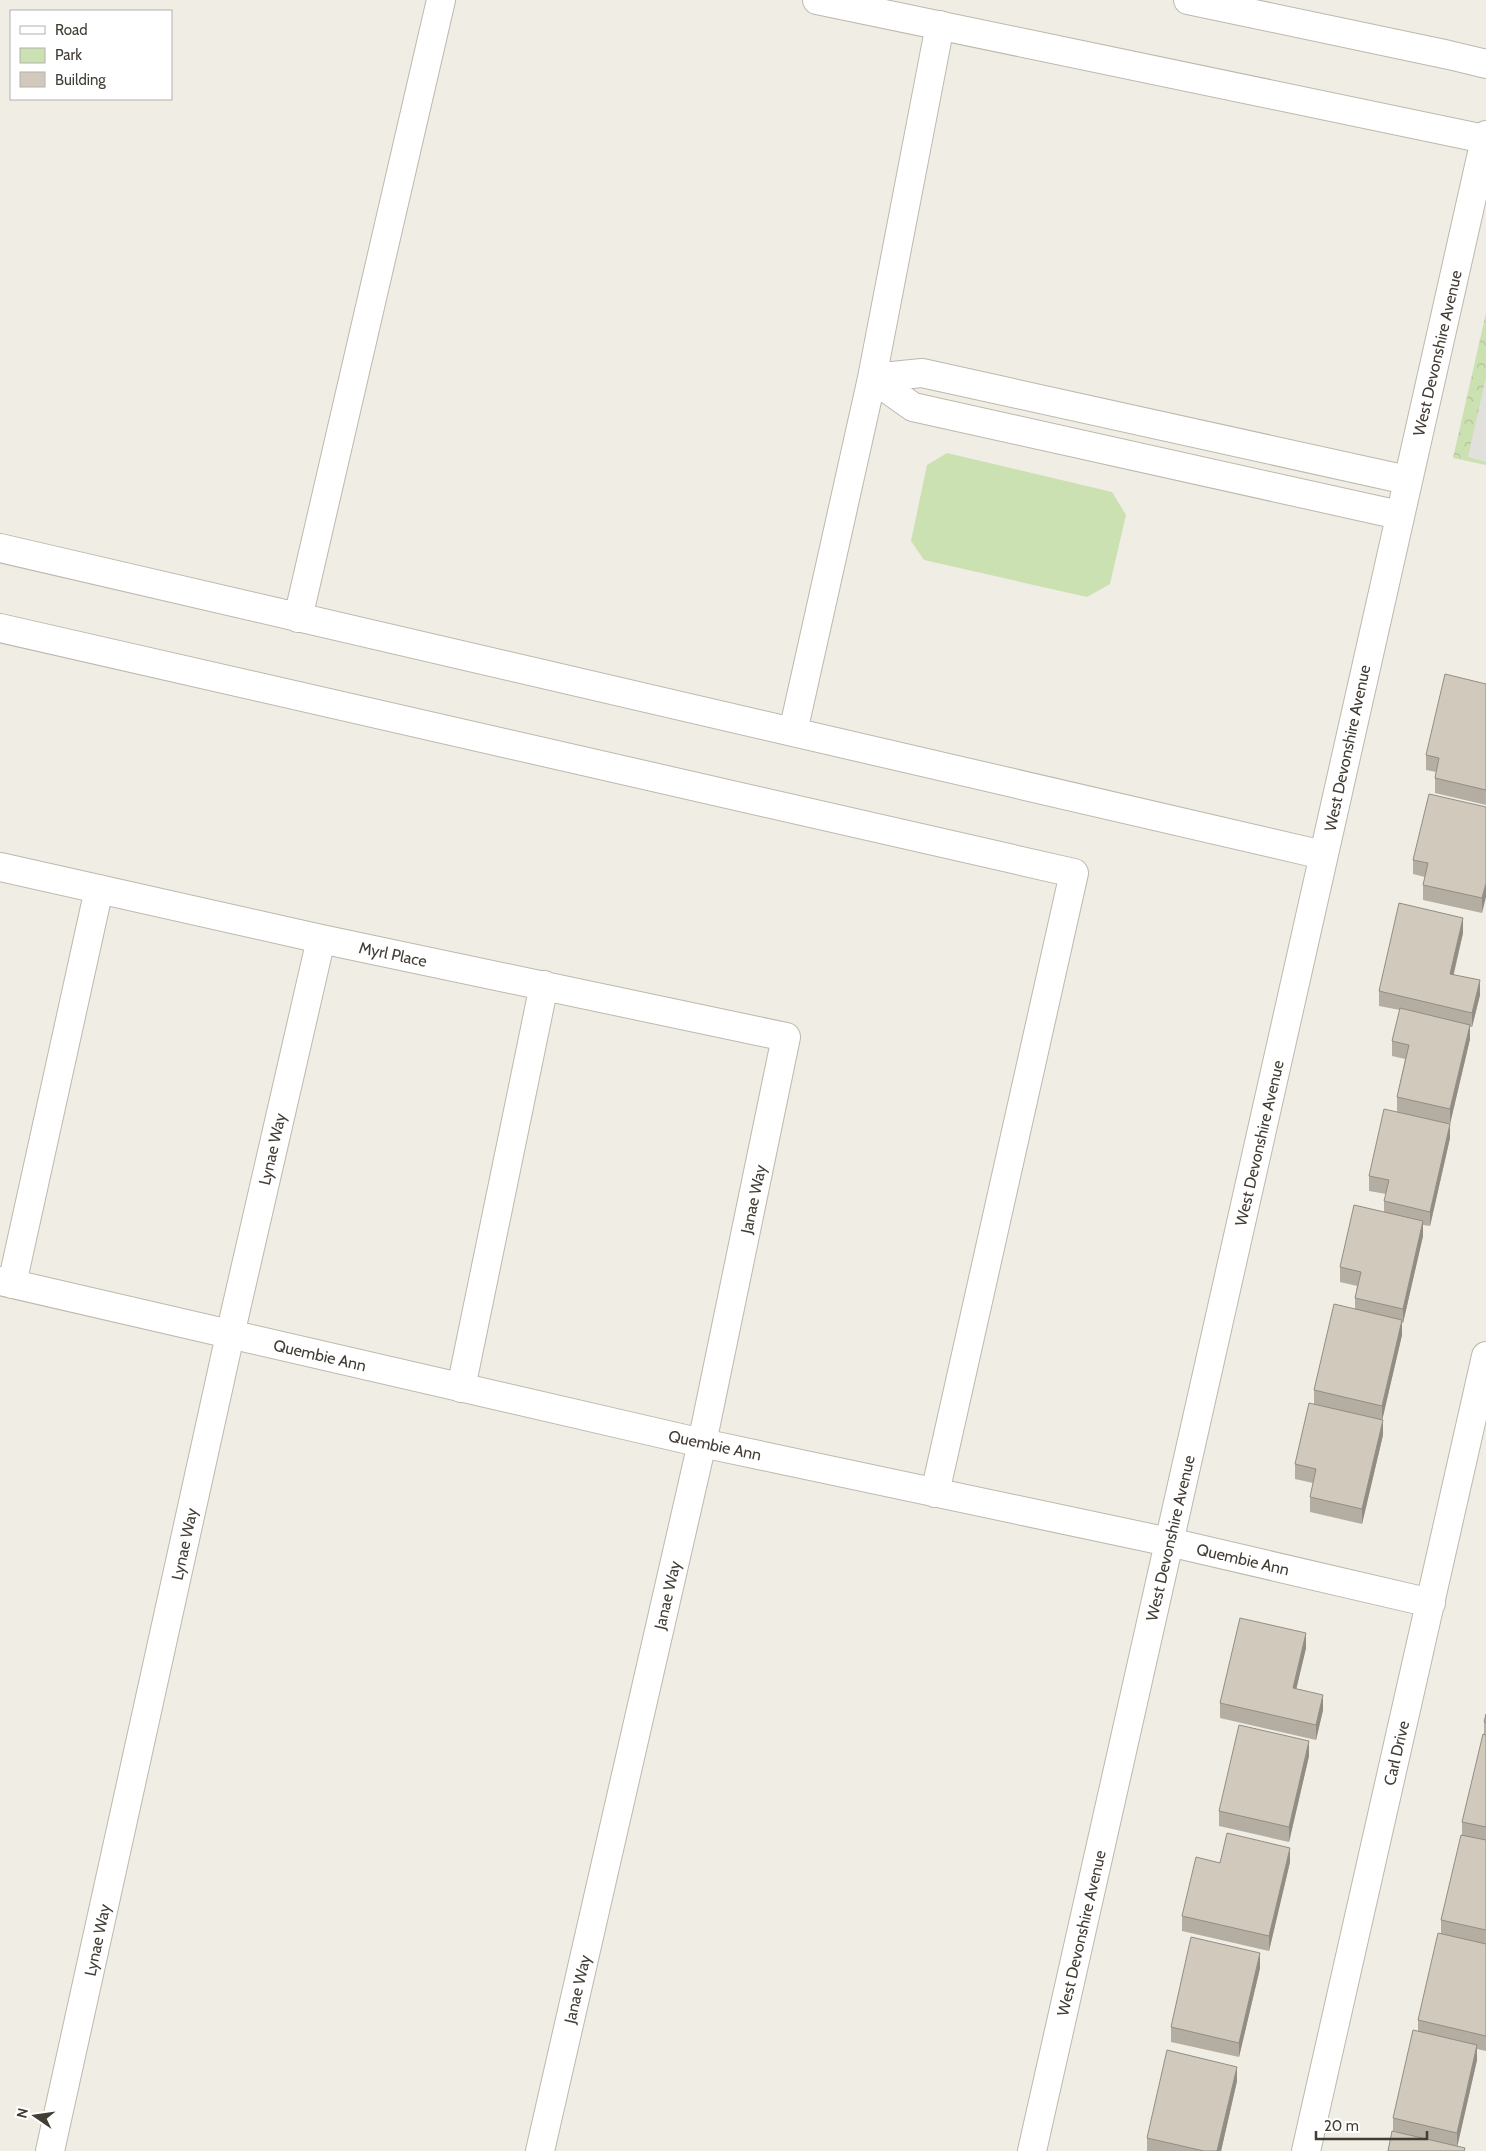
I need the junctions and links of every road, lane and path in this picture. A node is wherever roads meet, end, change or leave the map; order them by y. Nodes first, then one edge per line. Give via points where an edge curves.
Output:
1 (441, 0) edge
2 (818, 0) edge
3 (1188, 0) edge
4 (940, 26) junction
5 (1486, 64) edge
6 (1486, 137) edge
7 (872, 378) junction
8 (1150, 423) junction
9 (1275, 451) junction
10 (1142, 458) junction
11 (1407, 480) junction
12 (1267, 486) junction
13 (1399, 515) junction
14 (0, 548) edge
15 (298, 618) junction
16 (0, 628) edge
17 (793, 732) junction
18 (1324, 855) junction
19 (0, 867) edge
20 (99, 889) junction
21 (321, 938) junction
22 (544, 985) junction
23 (786, 1036) joint
24 (6, 1283) edge
25 (230, 1334) junction
26 (1486, 1356) edge
27 (461, 1388) junction
28 (702, 1443) junction
29 (936, 1493) junction
30 (1169, 1542) junction
31 (1431, 1603) junction
32 (50, 2151) edge
33 (540, 2151) edge
34 (1032, 2151) edge
35 (1306, 2151) edge

1 - 15 street
2 - 4 street
3 - 5 street
4 - 6 street
4 - 7 street
6 - 11 street, West Devonshire Avenue
7 - 8 street via 922,373
7 - 10 street via 913,406
7 - 17 street
8 - 9 street
8 - 10 street
9 - 11 street
9 - 12 street
10 - 12 street
11 - 13 street, West Devonshire Avenue
12 - 13 street
13 - 18 street, West Devonshire Avenue
14 - 15 street
15 - 17 street
16 - 29 street via 1074,873
17 - 18 street
18 - 30 street, West Devonshire Avenue
19 - 20 street, Myrl Place
20 - 21 street, Myrl Place
20 - 24 street
21 - 22 street, Myrl Place
21 - 25 street, Lynae Way
22 - 23 street, Myrl Place
22 - 27 street
23 - 28 street, Janae Way
24 - 25 street, Quembie Ann
25 - 27 street, Quembie Ann
25 - 32 street, Lynae Way
26 - 31 street, Carl Drive
27 - 28 street, Quembie Ann
28 - 29 street, Quembie Ann
28 - 33 street, Janae Way
29 - 30 street, Quembie Ann
30 - 31 street, Quembie Ann
30 - 34 street, West Devonshire Avenue
31 - 35 street, Carl Drive

